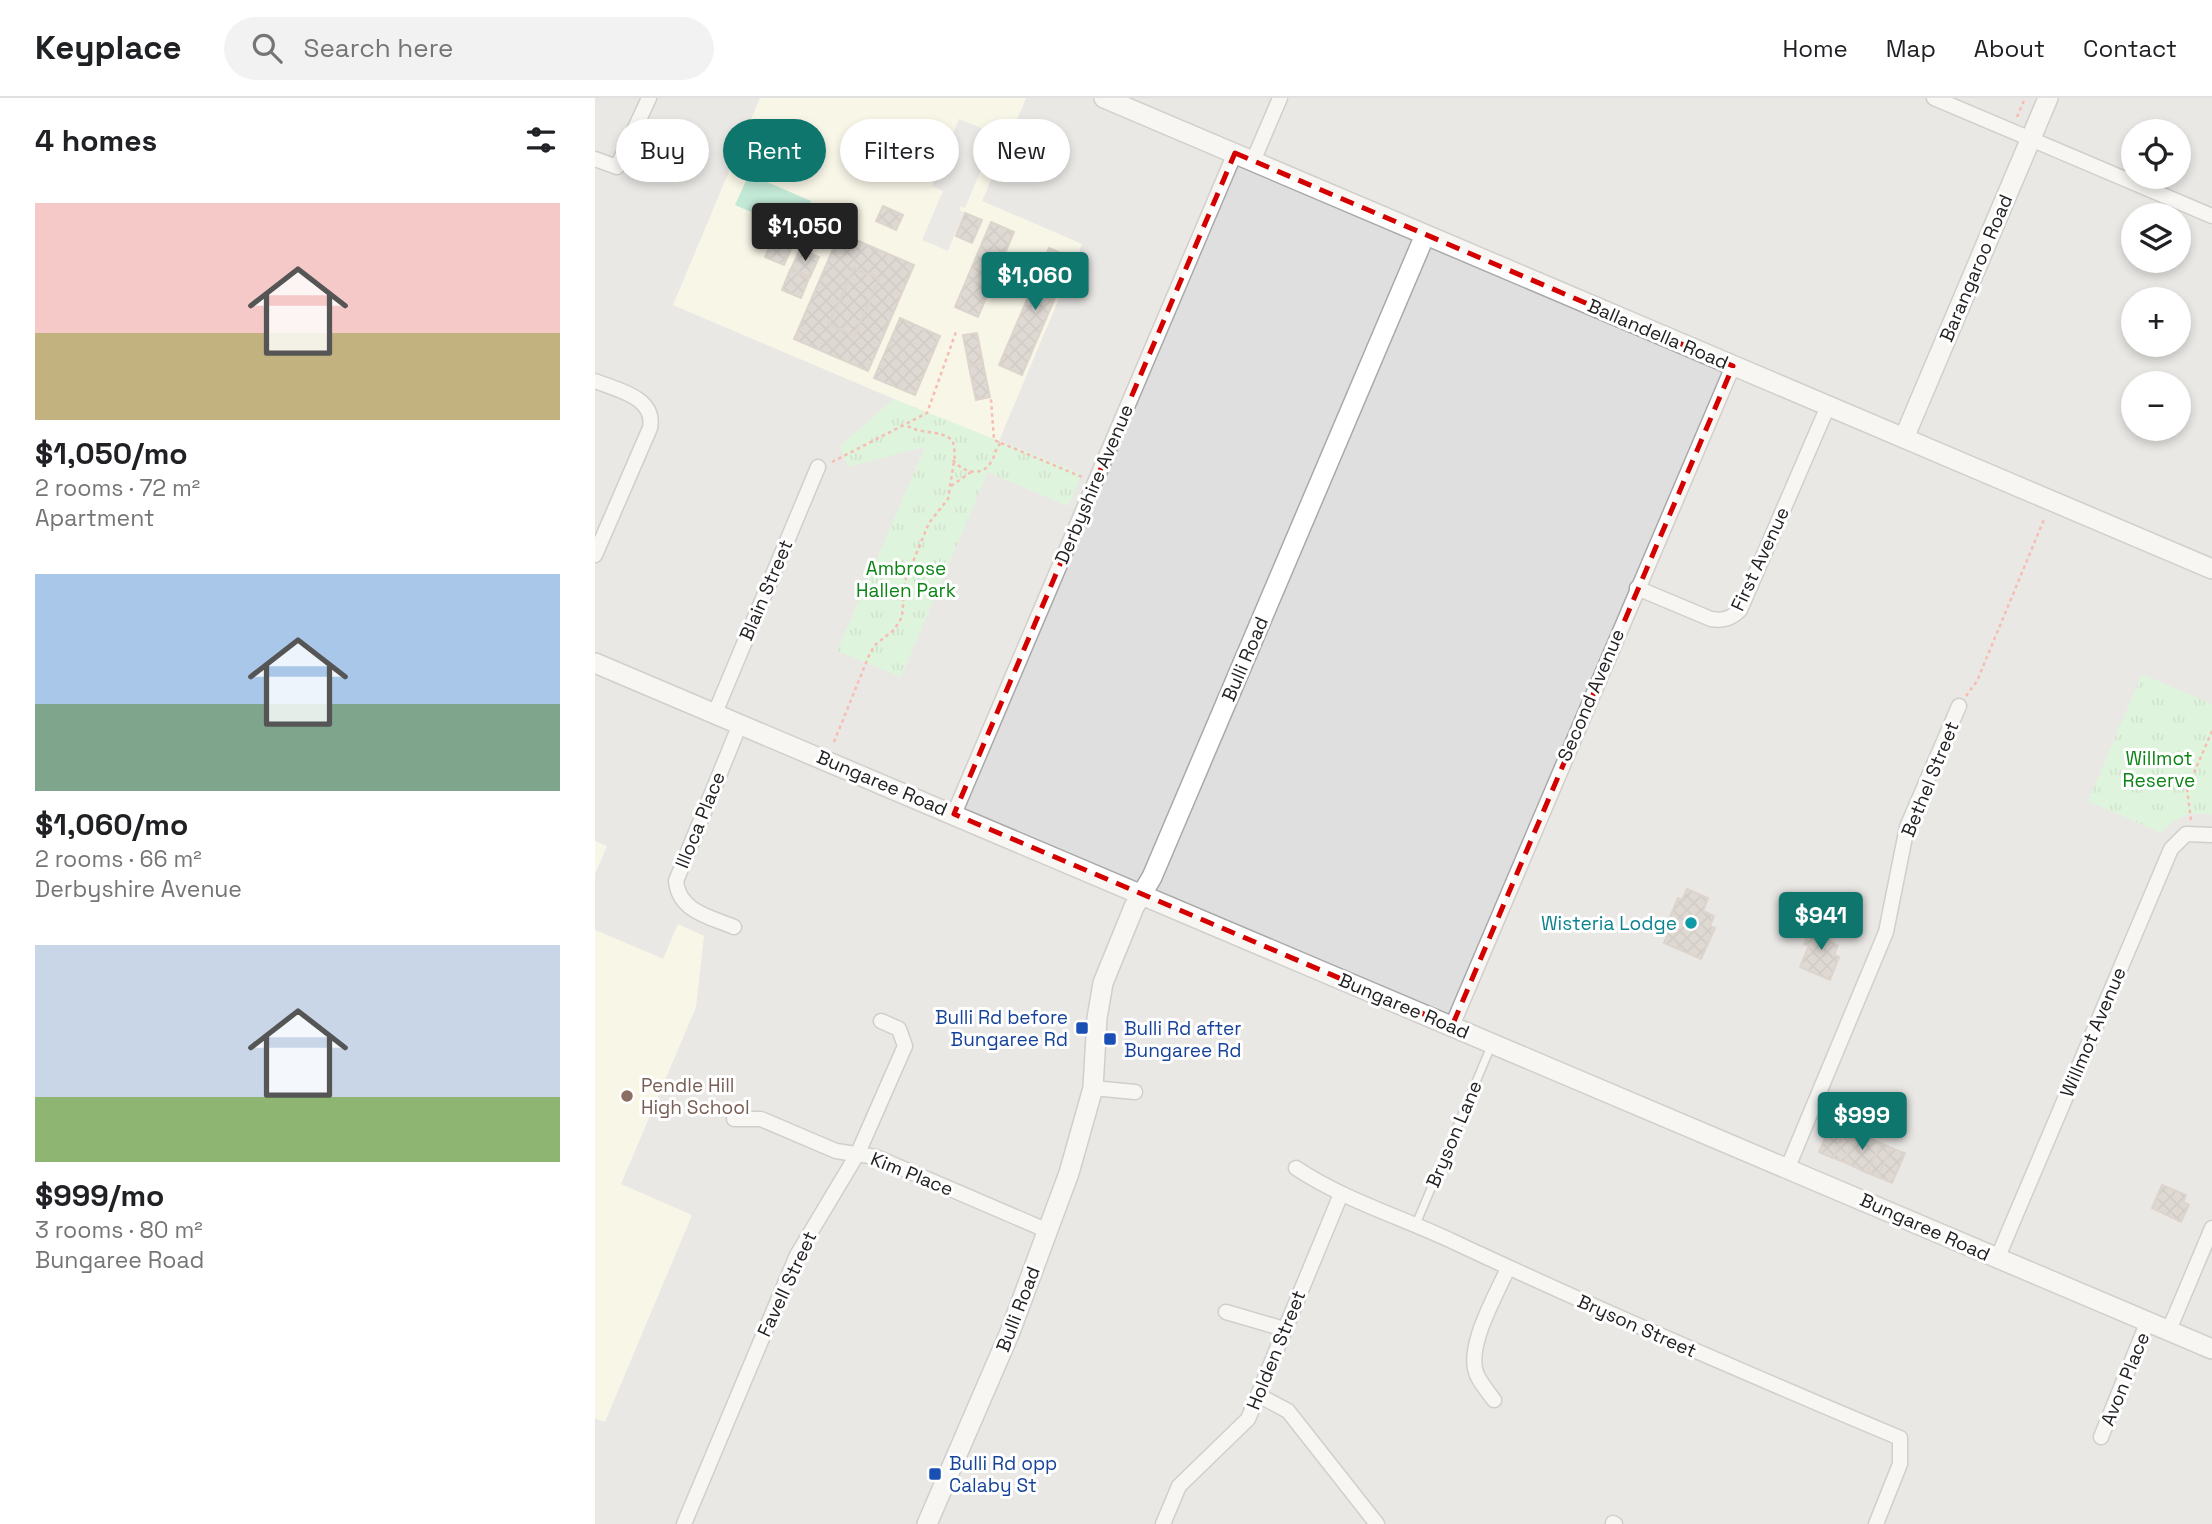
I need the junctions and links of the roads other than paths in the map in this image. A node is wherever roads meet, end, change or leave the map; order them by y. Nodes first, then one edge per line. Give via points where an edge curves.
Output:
1 (649, 98) edge
2 (1104, 98) edge
3 (1280, 98) edge
4 (1934, 98) edge
5 (2048, 98) edge
6 (2031, 139) junction
7 (1235, 153) junction
8 (595, 159) edge
9 (1253, 162) junction
10 (2212, 216) edge
11 (1425, 236) junction
12 (1733, 366) junction
13 (595, 380) edge
14 (1828, 406) junction
15 (1904, 438) junction
16 (818, 467) road end
17 (595, 555) edge
18 (2212, 569) edge
19 (1637, 588) junction
20 (595, 663) edge
21 (1959, 706) road end
22 (715, 713) junction
23 (740, 724) junction
24 (954, 814) junction
25 (2212, 835) edge
26 (1142, 894) junction
27 (734, 927) dead end
28 (881, 1021) dead end
29 (1452, 1026) junction
30 (1492, 1044) junction
31 (1093, 1088) junction
32 (1135, 1092) dead end
33 (734, 1119) dead end
34 (858, 1153) junction
35 (1788, 1167) junction
36 (1296, 1168) dead end
37 (1341, 1194) junction
38 (1416, 1224) junction
39 (2212, 1228) edge
40 (1048, 1231) junction
41 (1997, 1259) junction
42 (1508, 1268) junction
43 (1226, 1312) dead end
44 (2148, 1321) junction
45 (1284, 1329) junction
46 (2169, 1330) junction
47 (2212, 1349) edge
48 (1258, 1395) junction
49 (1494, 1400) dead end
50 (2101, 1437) dead end
51 (684, 1524) edge
52 (927, 1524) edge
53 (1163, 1524) edge
54 (1377, 1524) edge
55 (1876, 1524) edge

1 - 8 street via 617,167
2 - 7 street, Ballandella Road
3 - 9 street
4 - 6 street
5 - 6 street, Barangaroo Road
6 - 10 street
6 - 15 street, Barangaroo Road
7 - 9 street, Ballandella Road
7 - 24 street, Derbyshire Avenue
9 - 11 street, Ballandella Road
11 - 12 street, Ballandella Road
11 - 26 street, Bulli Road
12 - 14 street, Ballandella Road
12 - 19 street, Second Avenue
13 - 17 street via 640,401 651,418
14 - 15 street, Ballandella Road
14 - 19 street, First Avenue via 1740,610 1732,618 1711,619
15 - 18 street, Ballandella Road
16 - 22 street, Blain Street
19 - 29 street, Second Avenue
20 - 22 street, Bungaree Road
21 - 35 street, Bethel Street via 1907,827 1887,932
22 - 23 street, Bungaree Road
23 - 24 street, Bungaree Road
23 - 27 street, Illoca Place via 676,881 687,906
24 - 26 street, Bungaree Road
25 - 41 street, Willmot Avenue via 2186,834 2171,849
26 - 29 street, Bungaree Road
26 - 31 street, Bulli Road via 1101,991
28 - 34 street, Favell Street via 899,1029 905,1046
29 - 30 street, Bungaree Road
30 - 35 street, Bungaree Road
30 - 38 lane, Bryson Lane
31 - 32 street
31 - 40 street, Bulli Road via 1084,1129
33 - 34 street, Kim Place via 761,1119 836,1151
34 - 40 street, Kim Place
34 - 51 street, Favell Street via 797,1255
35 - 41 street, Bungaree Road
36 - 37 street, Bryson Street
37 - 38 street, Bryson Street
37 - 45 street, Holden Street
38 - 42 street, Bryson Street
39 - 46 street
40 - 52 street, Bulli Road
41 - 44 street, Bungaree Road
42 - 49 street via 1473,1356 1476,1376
42 - 55 street, Bryson Street via 1900,1438 1901,1464
43 - 45 street
44 - 46 street, Bungaree Road
44 - 50 street, Avon Place
45 - 48 street, Holden Street
46 - 47 street, Bungaree Road
48 - 53 street, Holden Street via 1239,1432 1179,1486
48 - 54 street via 1288,1411

